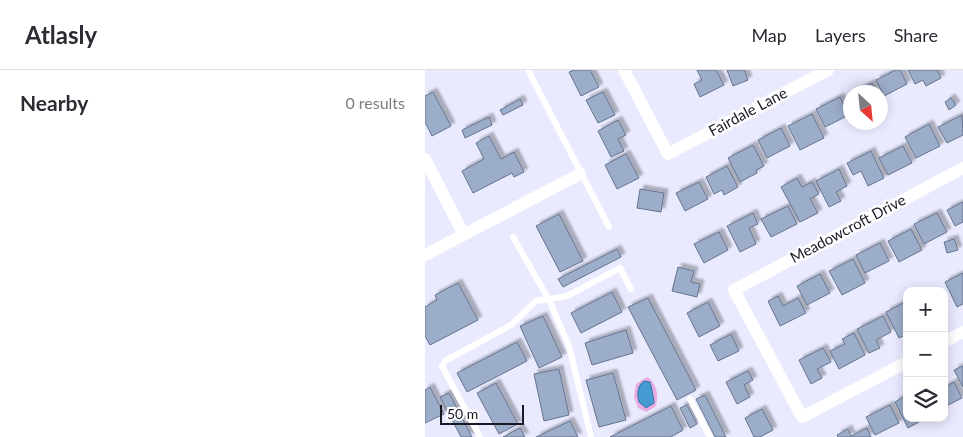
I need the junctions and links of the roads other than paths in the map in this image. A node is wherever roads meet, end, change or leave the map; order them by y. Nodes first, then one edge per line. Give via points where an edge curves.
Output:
1 (528, 70) edge
2 (624, 70) edge
3 (828, 70) edge
4 (425, 159) edge
5 (963, 168) edge
6 (580, 174) junction
7 (609, 227) dead end
8 (464, 234) junction
9 (513, 237) dead end
10 (425, 255) edge
11 (631, 289) dead end
12 (549, 300) junction
13 (963, 332) edge
14 (948, 340) edge
15 (903, 364) edge
16 (689, 399) dead end
17 (480, 437) edge
18 (591, 437) edge
19 (710, 437) edge

1 - 6 lane
2 - 3 street, Fairdale Lane via 668,154
4 - 8 street
5 - 15 street, Meadowcroft Drive via 734,290 802,417
6 - 7 lane
6 - 8 street
8 - 10 street
9 - 12 lane
11 - 12 lane via 620,268 567,296
12 - 17 lane via 536,301 511,325 445,360 442,366
12 - 18 lane via 569,346
13 - 14 street
16 - 19 lane

